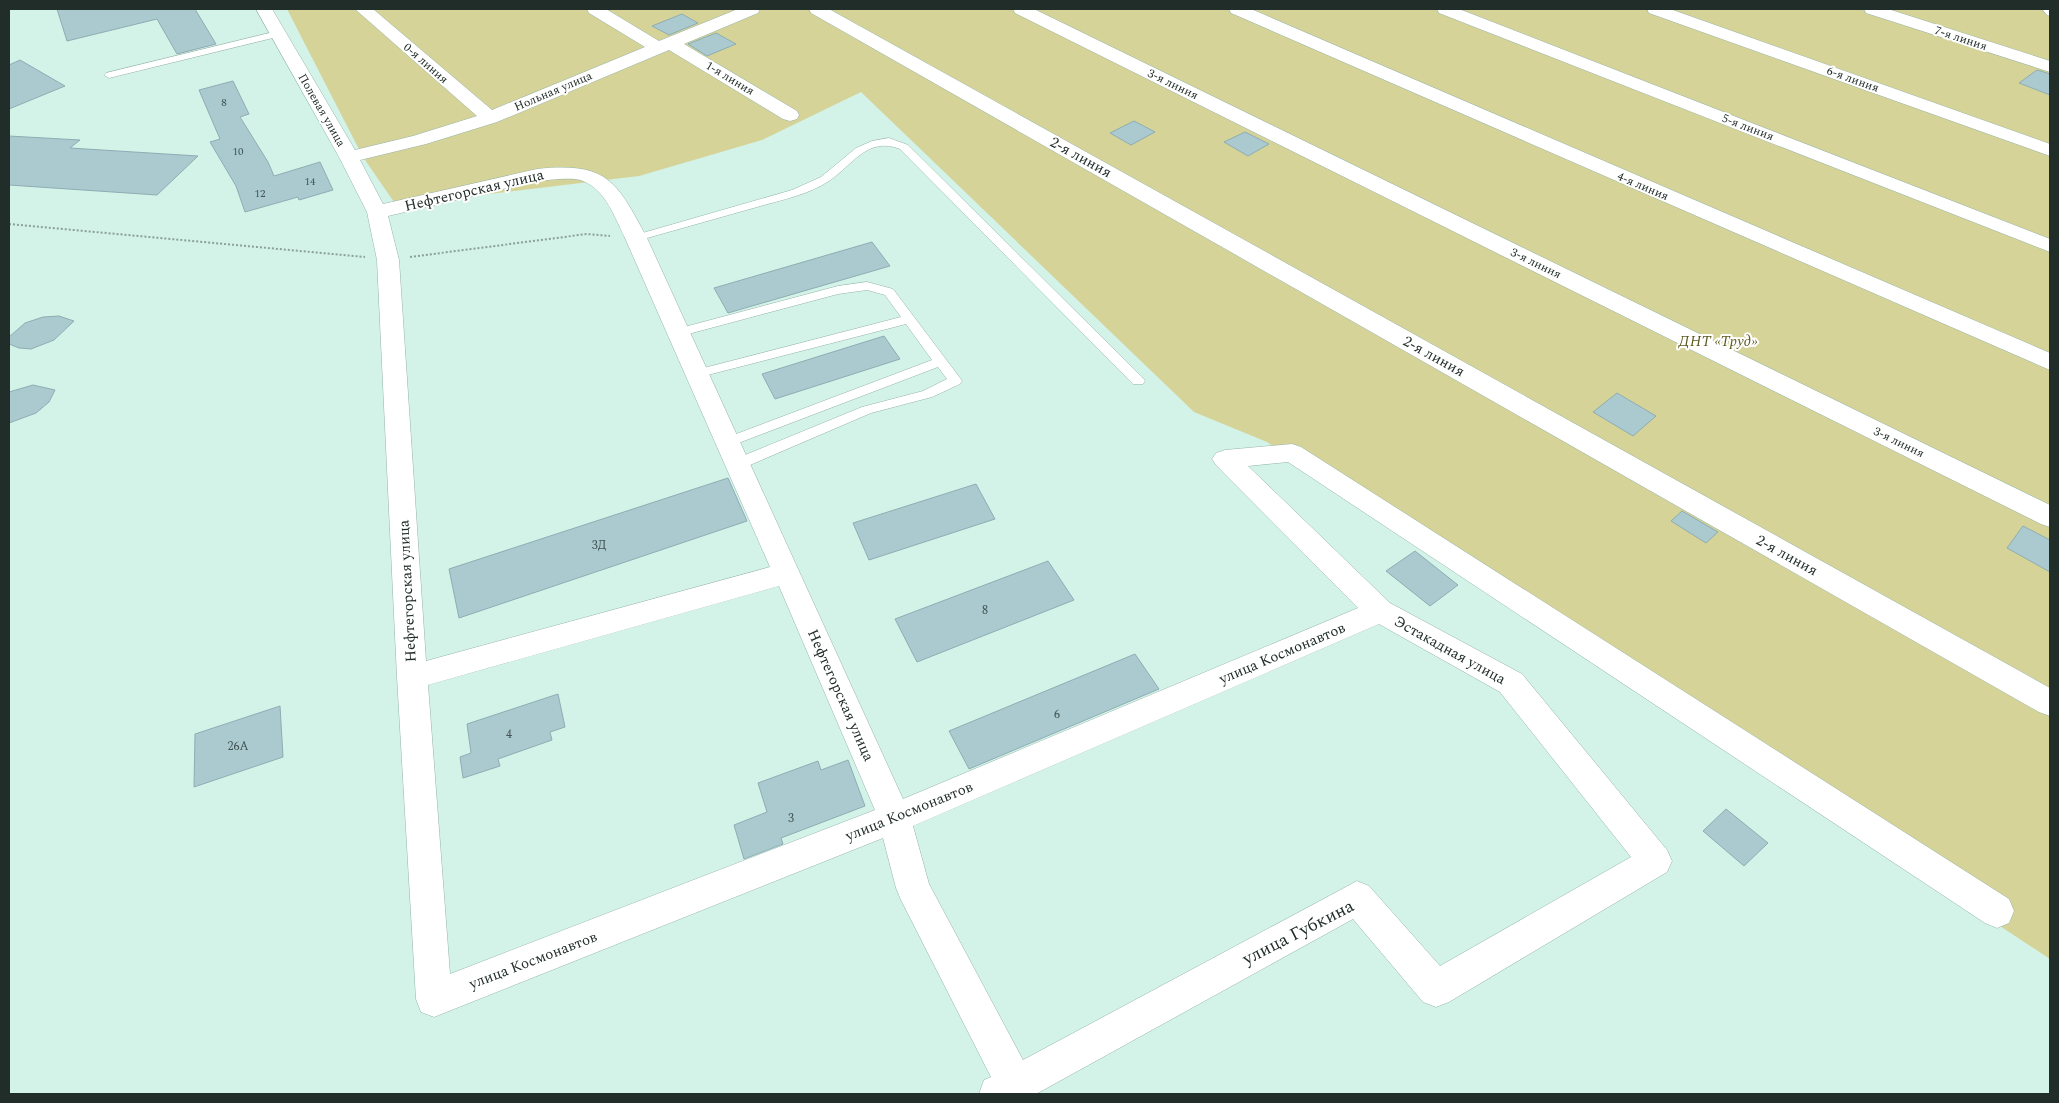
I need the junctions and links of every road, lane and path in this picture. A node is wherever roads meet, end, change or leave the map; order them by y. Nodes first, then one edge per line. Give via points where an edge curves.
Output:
1 (264, 9) edge
2 (363, 9) edge
3 (594, 9) edge
4 (752, 9) edge
5 (817, 9) edge
6 (1021, 9) edge
7 (1237, 9) edge
8 (1445, 9) edge
9 (1655, 9) edge
10 (1872, 9) edge
11 (2046, 9) edge
12 (2050, 13) edge
13 (278, 34) junction
14 (663, 45) junction
15 (2050, 67) edge
16 (109, 75) dead end
17 (790, 115) dead end
18 (490, 118) junction
19 (2050, 150) edge
20 (348, 157) junction
21 (377, 212) junction
22 (9, 224) edge
23 (636, 238) junction
24 (2050, 246) edge
25 (388, 260) junction
26 (910, 319) junction
27 (678, 333) junction
28 (941, 362) junction
29 (2050, 362) edge
30 (696, 374) junction
31 (1138, 381) dead end
32 (733, 453) junction
33 (2050, 517) edge
34 (787, 573) junction
35 (1380, 611) junction
36 (412, 677) junction
37 (2050, 703) edge
38 (895, 818) junction
39 (1655, 861) joint
40 (1997, 911) dead end
41 (434, 999) joint
42 (1007, 1089) edge

1 - 13 street, Полевая улица
2 - 18 street, 0-я линия
3 - 14 street, 1-я линия
4 - 14 street, Нольная улица
5 - 37 street, 2-я линия
6 - 33 street, 3-я линия
7 - 29 street, 4-я линия
8 - 24 street, 5-я линия
9 - 19 street, 6-я линия
10 - 15 street, 7-я линия
11 - 12 lane
13 - 16 lane
13 - 20 street, Полевая улица
14 - 17 street, 1-я линия
14 - 18 street, Нольная улица
18 - 20 street, Нольная улица
20 - 21 street, Полевая улица
21 - 23 street, Нефтегорская улица via 537,175 564,171 584,173 602,183 616,197
21 - 25 street, Нефтегорская улица
22 - 25 path
23 - 25 path via 587,234
23 - 27 street, Нефтегорская улица
23 - 31 lane via 796,192 825,179 860,150 889,141 904,147
25 - 36 street, Нефтегорская улица
26 - 27 lane via 889,292 867,286 838,290
26 - 28 lane
26 - 30 lane
27 - 30 street, Нефтегорская улица
28 - 32 lane
28 - 32 lane via 955,381 927,394
30 - 32 street, Нефтегорская улица
32 - 34 street, Нефтегорская улица
34 - 36 street, Нефтегорская улица
34 - 38 street, Нефтегорская улица
35 - 38 street, улица Космонавтов
35 - 39 street, Эстакадная улица via 1511,683
35 - 40 street, Эстакадная улица via 1225,459 1292,453
36 - 41 street, Нефтегорская улица
38 - 41 street, улица Космонавтов
38 - 42 street, улица Губкина via 913,888
39 - 42 street, улица Губкина via 1436,989 1357,898

